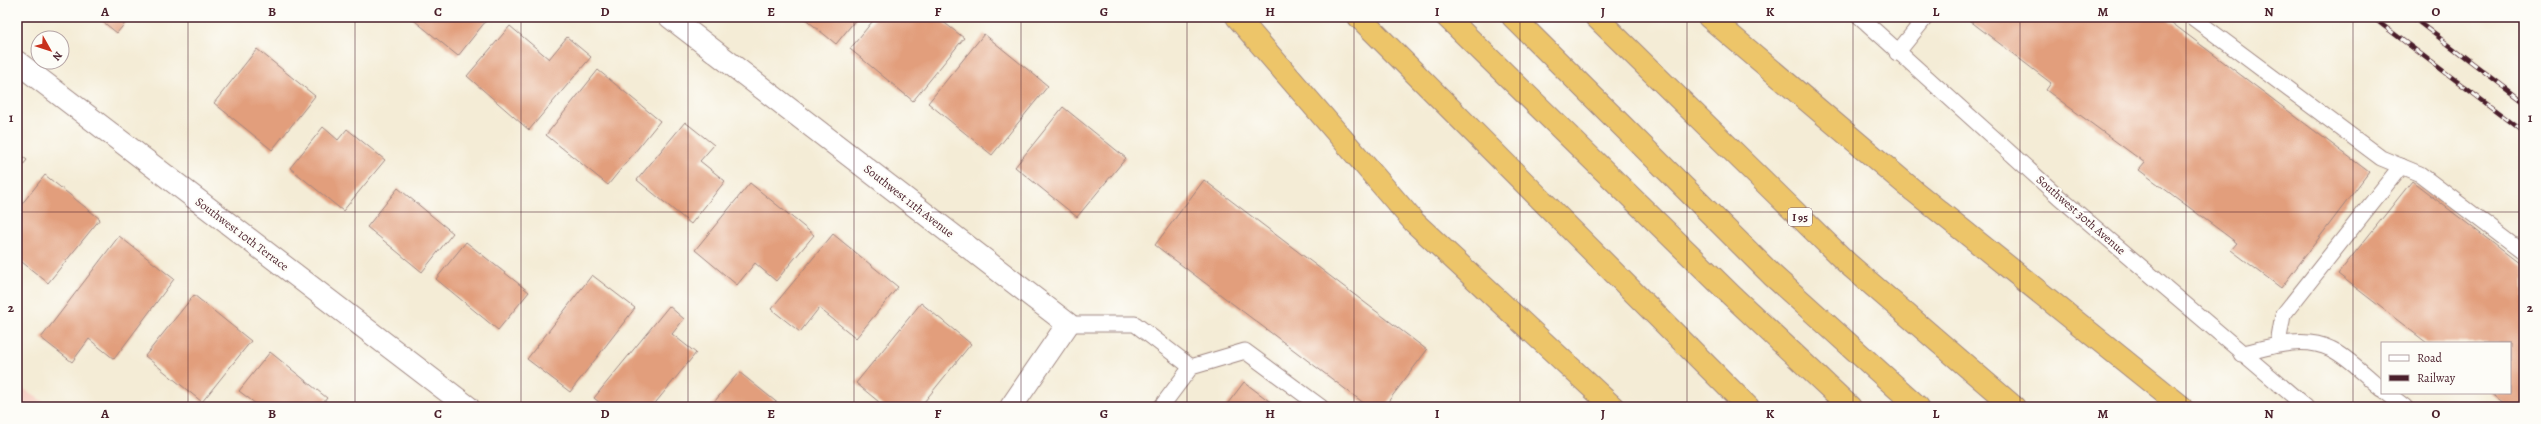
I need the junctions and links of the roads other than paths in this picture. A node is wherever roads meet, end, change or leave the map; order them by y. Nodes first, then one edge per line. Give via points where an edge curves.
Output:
1 (670, 17) edge
2 (1236, 17) edge
3 (1359, 17) edge
4 (1447, 17) edge
5 (1513, 17) edge
6 (1596, 17) edge
7 (1709, 17) edge
8 (1860, 17) edge
9 (1926, 17) edge
10 (2192, 17) edge
11 (1897, 52) junction
12 (17, 62) edge
13 (2401, 166) junction
14 (2524, 253) edge
15 (1068, 324) junction
16 (2278, 344) junction
17 (2241, 354) junction
18 (1191, 367) junction
19 (2381, 388) edge
20 (2388, 394) edge
21 (468, 407) edge
22 (1011, 407) edge
23 (1161, 407) edge
24 (1321, 407) edge
25 (1613, 407) edge
26 (1748, 407) edge
27 (1850, 407) edge
28 (1918, 407) edge
29 (2014, 407) edge
30 (2182, 407) edge
31 (2306, 407) edge
32 (2405, 407) edge

1 - 15 street, Southwest 11th Avenue
2 - 25 highway via 1414,222
3 - 26 highway
4 - 27 highway via 1720,284
5 - 28 highway via 1772,275
6 - 29 highway, I 95 via 1847,263
7 - 30 highway via 1914,191
8 - 11 lane, Southwest 30th Avenue
9 - 11 lane
10 - 13 lane via 2381,158
11 - 17 lane, Southwest 30th Avenue
12 - 21 street, Southwest 10th Terrace
13 - 14 lane via 2420,174
13 - 16 lane via 2283,315
15 - 18 lane via 1135,324
15 - 22 street
16 - 17 lane
16 - 19 lane via 2308,342 2331,349
17 - 31 lane, Southwest 30th Avenue
18 - 23 lane
18 - 24 lane via 1245,351
20 - 32 lane

